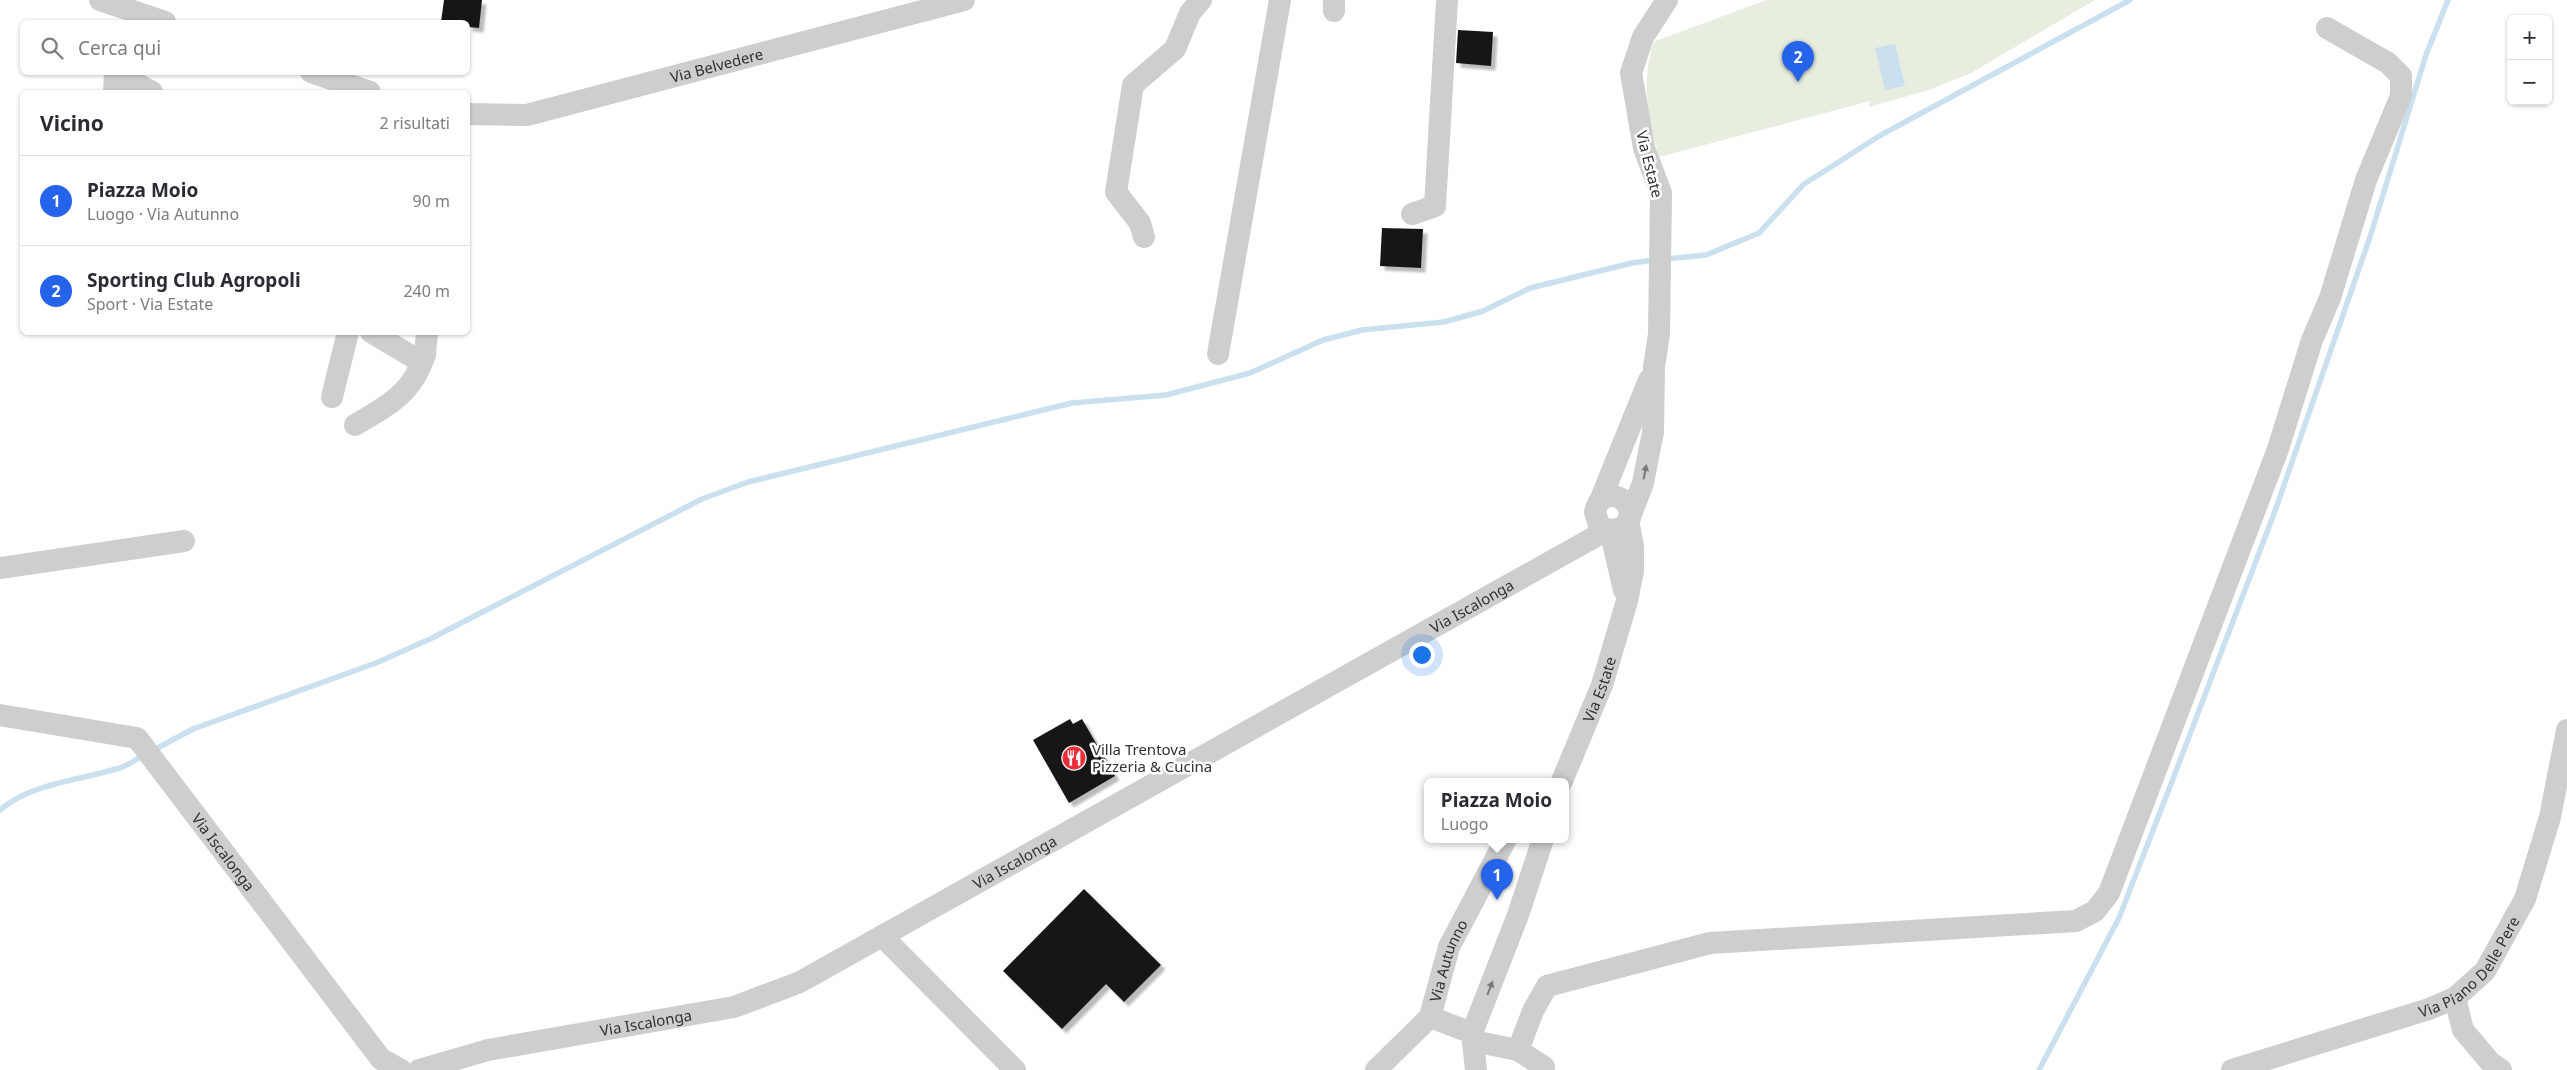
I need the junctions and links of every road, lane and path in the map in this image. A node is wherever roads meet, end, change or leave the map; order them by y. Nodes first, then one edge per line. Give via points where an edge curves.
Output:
1 (100, 0) edge
2 (964, 0) edge
3 (1201, 0) edge
4 (1280, 0) edge
5 (1447, 0) edge
6 (1667, 0) edge
7 (120, 15) edge
8 (152, 20) edge
9 (2327, 28) dead end
10 (115, 75) edge
11 (121, 75) edge
12 (320, 75) edge
13 (114, 90) edge
14 (148, 90) edge
15 (364, 90) edge
16 (470, 114) edge
17 (1412, 214) dead end
18 (1144, 237) dead end
19 (347, 335) edge
20 (376, 335) edge
21 (426, 343) edge
22 (1218, 354) dead end
23 (1654, 367) junction
24 (332, 397) dead end
25 (355, 425) dead end
26 (1612, 518) junction
27 (184, 541) dead end
28 (0, 568) edge
29 (0, 715) edge
30 (2567, 730) edge
31 (2565, 756) edge
32 (1561, 778) edge
33 (1504, 843) edge
34 (1542, 843) edge
35 (882, 936) junction
36 (2455, 998) junction
37 (1430, 1017) junction
38 (1473, 1037) junction
39 (1518, 1050) junction
40 (402, 1070) edge
41 (419, 1070) edge
42 (1015, 1070) edge
43 (1376, 1070) edge
44 (1476, 1070) edge
45 (1544, 1070) edge
46 (2232, 1070) edge
47 (2501, 1070) edge

1 - 7 street
2 - 16 street, Via Belvedere via 527,115
3 - 18 street via 1190,13 1175,49 1133,85 1116,192 1140,223
4 - 22 street
5 - 17 street via 1435,206
6 - 23 street, Via Estate via 1643,37 1631,73 1644,148 1660,193 1659,334
7 - 8 street
9 - 39 street via 2388,63 2401,76 2401,96 2366,180 2278,449 2108,893 2095,911 2076,921 1710,943 1547,986
10 - 13 street
11 - 14 street
12 - 15 street
19 - 24 street
20 - 21 street via 413,357
21 - 25 street via 419,373 393,403
23 - 26 street, Via Estate
26 -> 23 street, Via Estate via 1643,483 1652,432
26 - 32 street, Via Estate via 1627,601 1602,685
26 - 35 street, Via Iscalonga via 1569,552
27 - 28 street
29 - 40 street, Via Iscalonga via 137,738 381,1059
30 - 31 street, Via Piano Delle Pere
31 - 36 street, Via Piano Delle Pere via 2526,899 2485,971
33 - 37 street, Via Autunno via 1449,947
38 -> 34 street
35 - 41 street, Via Iscalonga via 800,982 734,1008 488,1050
35 - 42 street
36 - 46 street, Via Piano Delle Pere
36 - 47 street via 2463,1030
37 - 38 street
37 - 43 street, Via Autunno
38 - 39 street
38 - 44 street
39 - 45 street

